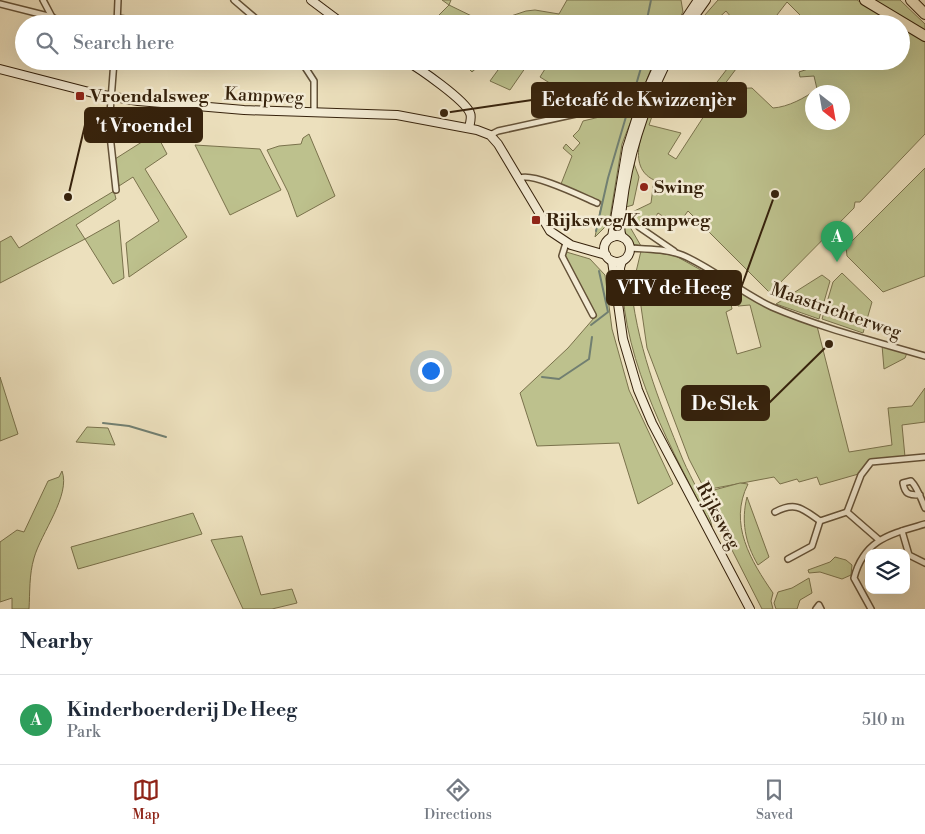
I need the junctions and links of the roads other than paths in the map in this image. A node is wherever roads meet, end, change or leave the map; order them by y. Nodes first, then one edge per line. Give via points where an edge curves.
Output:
1 (43, 0) edge
2 (118, 0) edge
3 (234, 0) edge
4 (311, 0) edge
5 (698, 0) edge
6 (706, 0) edge
7 (865, 0) edge
8 (911, 0) edge
9 (0, 4) edge
10 (925, 14) edge
11 (44, 15) edge
12 (51, 15) edge
13 (118, 15) edge
14 (252, 15) edge
15 (331, 15) edge
16 (692, 15) edge
17 (693, 15) edge
18 (890, 15) edge
19 (910, 27) edge
20 (925, 36) edge
21 (0, 69) edge
22 (113, 70) edge
23 (307, 70) edge
24 (419, 70) edge
25 (656, 70) edge
26 (663, 70) edge
27 (110, 96) junction
28 (626, 103) dead end
29 (314, 113) junction
30 (469, 128) junction
31 (490, 135) junction
32 (520, 178) junction
33 (116, 190) dead end
34 (598, 203) dead end
35 (639, 227) dead end
36 (612, 237) junction
37 (622, 237) junction
38 (566, 243) junction
39 (605, 245) junction
40 (576, 247) junction
41 (630, 248) junction
42 (676, 253) junction
43 (609, 258) junction
44 (622, 261) junction
45 (593, 314) dead end
46 (925, 356) edge
47 (661, 438) junction
48 (925, 457) edge
49 (920, 495) dead end
50 (925, 508) edge
51 (775, 512) dead end
52 (847, 512) junction
53 (820, 521) junction
54 (925, 524) edge
55 (902, 531) junction
56 (878, 539) junction
57 (788, 559) dead end
58 (925, 563) edge
59 (750, 609) edge
60 (816, 609) edge
61 (821, 609) edge
62 (871, 609) edge

1 - 12 street
2 - 13 street
3 - 14 street
4 - 15 main road
5 - 16 main road
6 - 17 main road
7 - 18 highway
8 - 10 highway
9 - 11 street
19 - 20 highway
21 - 27 main road, Kampweg
22 - 27 street
23 - 29 street via 314,81
24 - 30 main road via 468,109 471,117
25 - 36 main road via 640,104 627,148
26 - 37 main road via 643,115 631,156 620,230
27 - 29 main road, Kampweg via 195,108
27 - 33 street via 109,132
28 - 31 street
29 - 30 main road, Kampweg via 405,116
30 - 31 main road
31 - 32 main road
32 - 34 street via 536,179
32 - 38 main road via 548,228
35 - 42 street
36 - 37 main road
36 - 39 main road
37 - 41 main road
38 - 40 main road
38 - 45 street via 562,256
39 - 40 main road
39 - 43 main road
40 - 43 main road
41 - 42 street, Maastrichterweg
41 - 44 main road
42 - 46 street, Maastrichterweg via 770,306
43 - 44 main road
43 - 47 main road, Rijksweg via 628,359 643,402
44 - 47 main road, Rijksweg via 621,297 627,338 637,376
47 - 59 main road, Rijksweg
48 - 52 street via 871,462 861,475
49 - 50 street
51 - 53 street via 795,506
52 - 53 street
52 - 56 street
53 - 57 street via 812,546
54 - 55 street
55 - 56 street
55 - 58 street via 908,555
56 - 62 street via 858,563 854,578
60 - 61 street via 819,605

